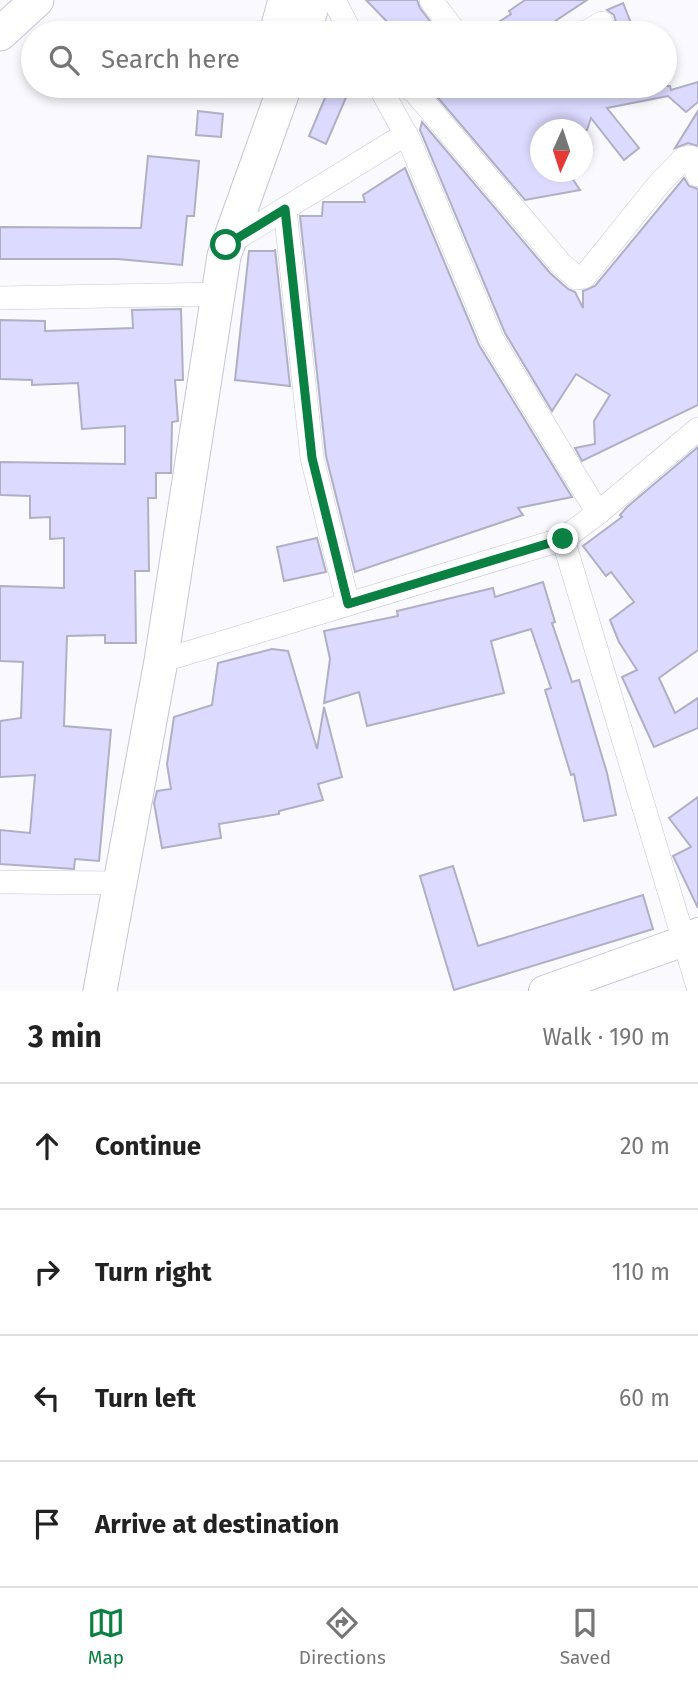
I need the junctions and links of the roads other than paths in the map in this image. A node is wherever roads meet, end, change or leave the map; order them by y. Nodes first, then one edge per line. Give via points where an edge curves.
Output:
1 (37, 0) edge
2 (285, 0) edge
3 (314, 0) edge
4 (334, 0) edge
5 (431, 0) edge
6 (279, 21) edge
7 (308, 21) edge
8 (345, 21) edge
9 (447, 21) edge
10 (0, 34) edge
11 (263, 98) edge
12 (280, 98) edge
13 (386, 98) edge
14 (423, 98) edge
15 (406, 134) junction
16 (261, 149) junction
17 (698, 175) edge
18 (285, 209) junction
19 (226, 245) junction
20 (218, 294) junction
21 (0, 298) edge
22 (698, 429) edge
23 (598, 513) junction
24 (563, 539) junction
25 (348, 604) junction
26 (160, 661) junction
27 (0, 882) edge
28 (120, 883) junction
29 (691, 937) edge
30 (698, 987) edge
31 (100, 991) edge
32 (544, 991) edge

1 - 10 main road
2 - 6 main road
3 - 7 main road
4 - 8 street
5 - 9 street
11 - 16 main road
12 - 16 main road
13 - 15 street
14 - 17 street via 577,278 584,277 686,156
15 - 18 street
15 - 23 street via 492,340
16 - 19 main road
18 - 19 street
18 - 25 street via 312,458
19 - 20 main road
20 - 21 street
20 - 26 main road
22 - 23 street
23 - 24 street
24 - 25 street
24 - 29 street
25 - 26 street
26 - 28 main road
27 - 28 street
28 - 31 main road
29 - 30 street
29 - 32 street

